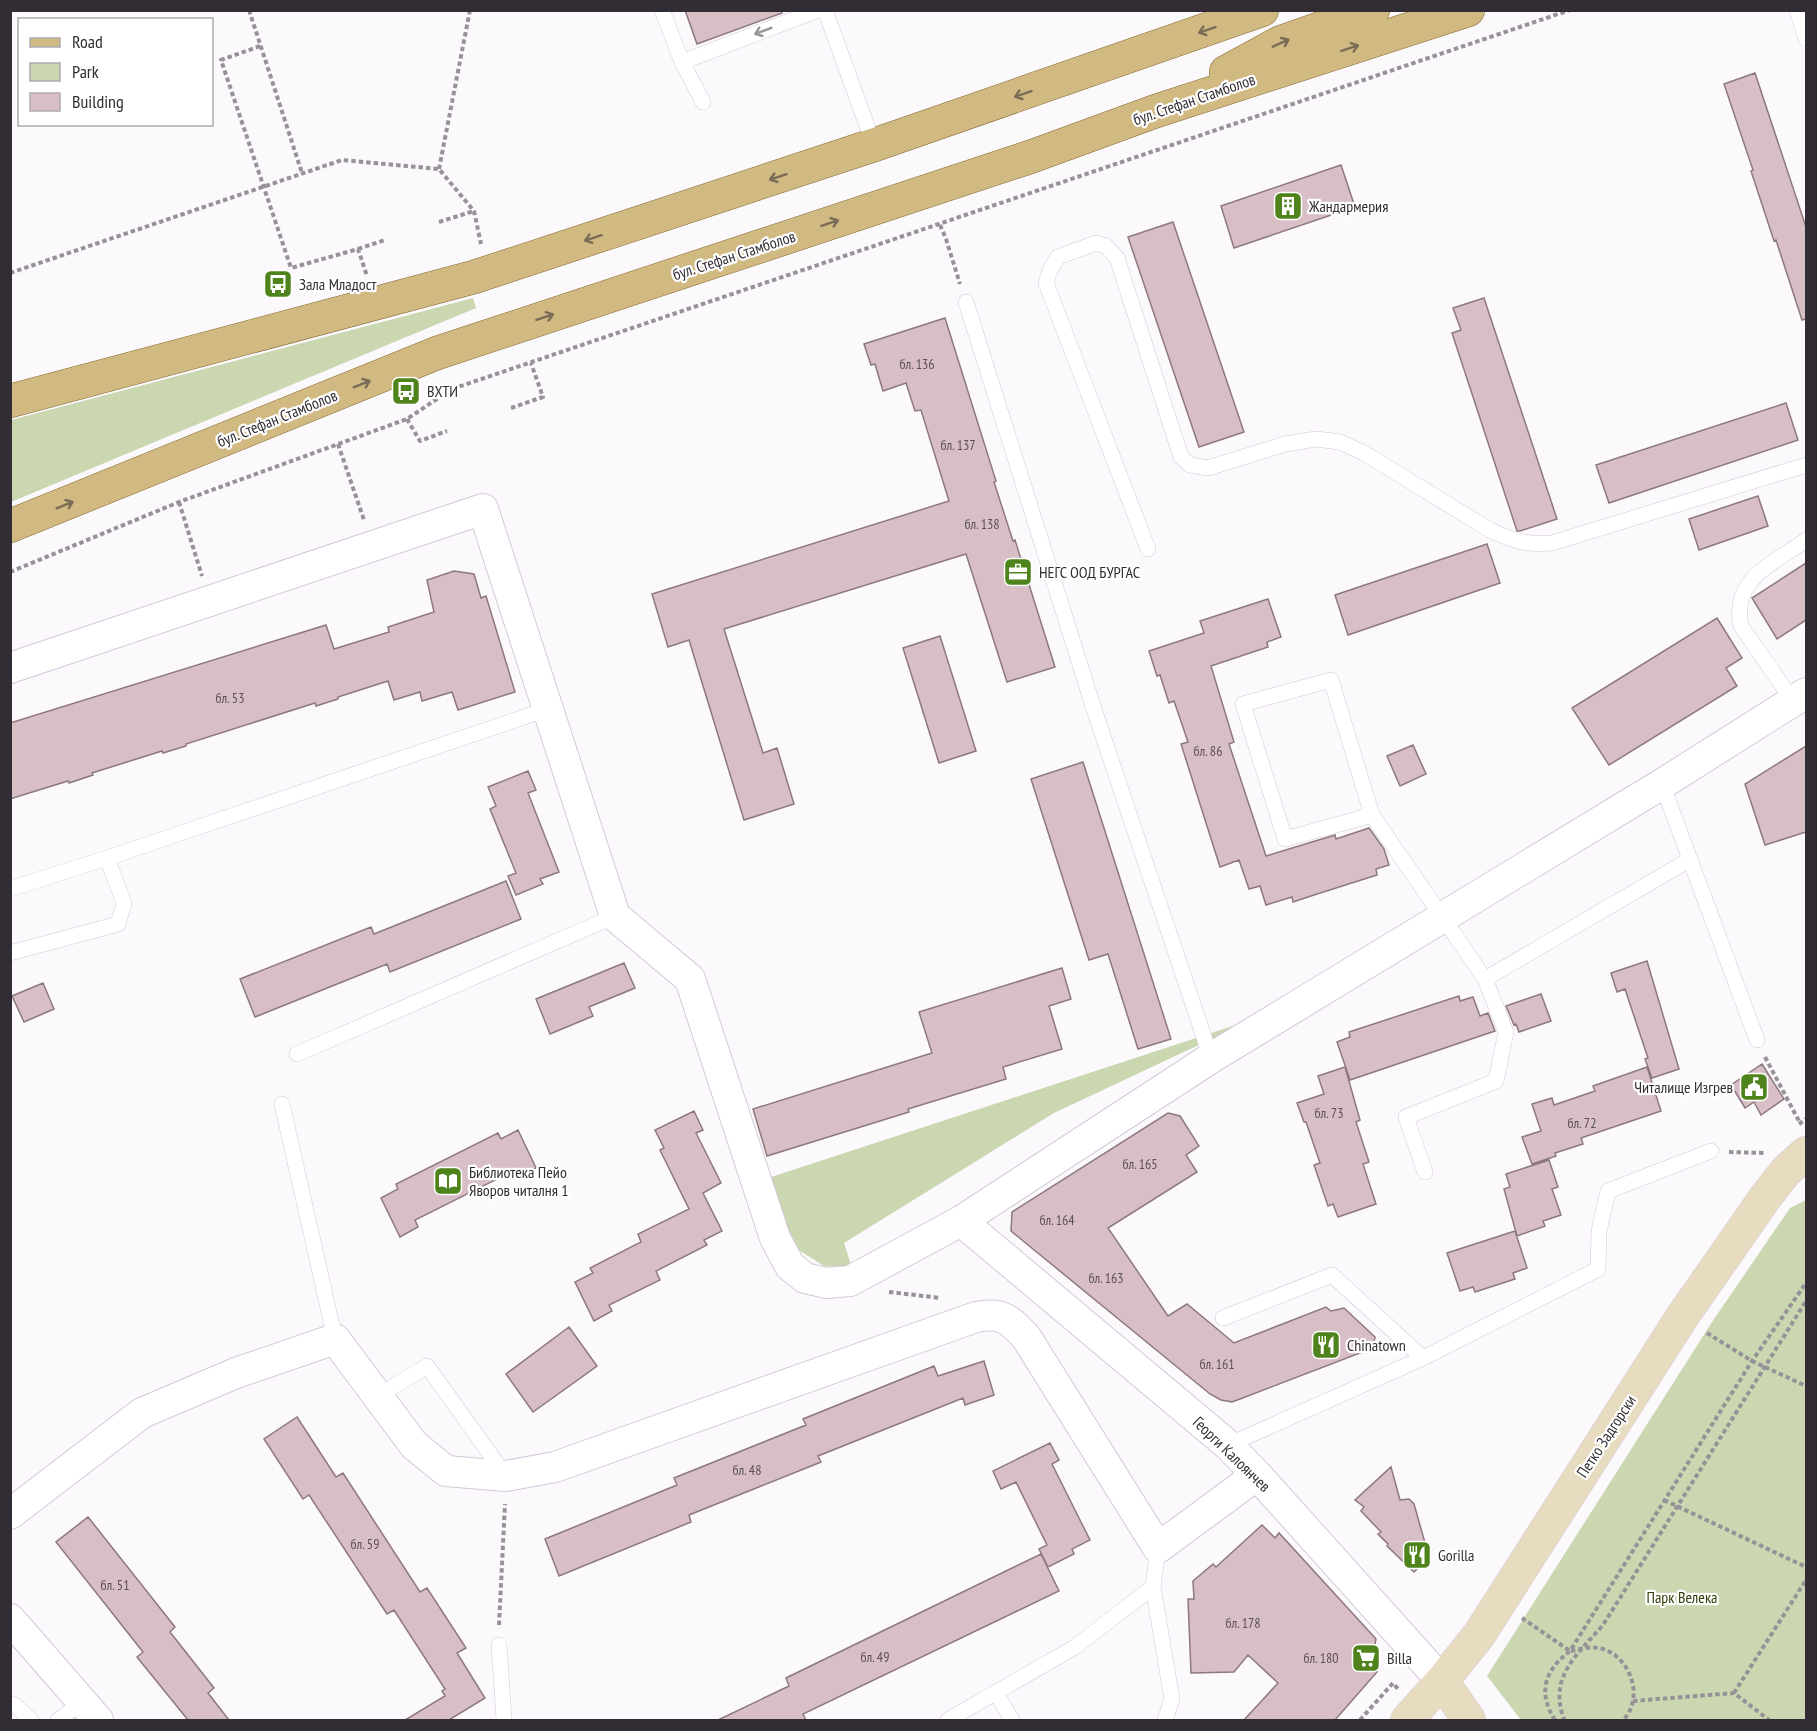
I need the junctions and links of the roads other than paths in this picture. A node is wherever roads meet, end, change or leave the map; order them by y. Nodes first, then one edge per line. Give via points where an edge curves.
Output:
1 (662, 10) edge
2 (818, 10) edge
3 (825, 10) edge
4 (1262, 10) edge
5 (1373, 10) edge
6 (1468, 10) edge
7 (1797, 10) edge
8 (1806, 39) edge
9 (682, 62) junction
10 (703, 102) dead end
11 (1156, 111) junction
12 (874, 145) junction
13 (966, 302) road end
14 (10, 401) edge
15 (1806, 465) edge
16 (10, 526) edge
17 (1806, 540) edge
18 (1148, 549) dead end
19 (10, 668) edge
20 (1800, 697) edge
21 (548, 709) junction
22 (1662, 784) junction
23 (1372, 815) junction
24 (107, 858) junction
25 (1689, 860) junction
26 (10, 889) edge
27 (615, 916) junction
28 (1443, 918) junction
29 (10, 953) edge
30 (1485, 979) junction
31 (1757, 1040) road end
32 (297, 1054) dead end
33 (1211, 1058) junction
34 (282, 1104) dead end
35 (1803, 1138) edge
36 (1711, 1151) road end
37 (1425, 1172) dead end
38 (961, 1221) junction
39 (1223, 1318) dead end
40 (335, 1339) junction
41 (1423, 1358) junction
42 (378, 1396) junction
43 (1228, 1445) junction
44 (1257, 1475) junction
45 (506, 1476) junction
46 (10, 1514) edge
47 (1158, 1548) junction
48 (1153, 1587) junction
49 (10, 1619) edge
50 (499, 1645) road end
51 (1442, 1681) junction
52 (996, 1693) junction
53 (10, 1704) edge
54 (90, 1711) edge
55 (31, 1720) edge
56 (58, 1720) edge
57 (504, 1720) edge
58 (948, 1720) edge
59 (1012, 1720) edge
60 (1165, 1720) edge
61 (1407, 1720) edge
62 (1469, 1720) edge

1 - 9 lane
2 -> 9 lane
3 - 12 lane
4 -> 12 main road
11 -> 5 main road via 1281,42
11 -> 6 main road, бул. Стефан Стамболов
7 - 8 lane
9 - 10 lane
16 -> 11 main road, бул. Стефан Стамболов via 437,353 1030,157
12 -> 14 main road via 474,277
13 - 33 lane via 1092,706
15 - 18 lane via 1552,543 1533,544 1511,540 1491,530 1340,442 1316,439 1285,444 1208,468 1190,465 1181,457 1117,258 1106,246 1096,243 1058,257 1046,284
17 - 20 lane via 1751,579 1738,612 1741,626
19 - 21 street via 483,509
20 - 22 street
21 - 24 lane
21 - 27 street
22 - 25 lane
22 - 28 street
23 - 23 lane via 1285,839 1243,704 1331,681
23 - 28 lane
24 - 26 lane
24 - 29 lane via 124,903 118,924
25 - 30 lane
25 - 31 lane
27 - 32 lane
27 - 38 street via 690,979 775,1238 790,1266 805,1278 826,1283 850,1281
28 - 30 lane
28 - 33 street
30 - 37 lane via 1506,1032 1496,1081 1406,1117
33 - 38 street
34 - 40 lane
35 - 51 street, Петко Задгорски via 1786,1171 1682,1317 1479,1635
36 - 41 lane via 1608,1191 1599,1231 1598,1269
38 - 43 street, Георги Калоянчев
39 - 41 lane via 1332,1275
40 - 42 street
40 - 46 street via 236,1373 142,1413
41 - 43 lane
42 - 45 street via 414,1445 446,1470
42 - 45 lane via 427,1366
43 - 44 street, Георги Калоянчев
44 - 47 street
44 - 51 street, Георги Калоянчев
45 - 47 street via 555,1467 993,1314 1010,1321 1026,1338
47 - 48 lane
48 - 52 lane via 1075,1647
48 - 60 lane via 1172,1699
49 - 54 street
50 - 57 lane
51 - 61 street, Петко Задгорски
51 - 62 street, Георги Калоянчев
52 - 58 lane
52 - 59 lane
53 - 55 lane
54 - 56 lane

